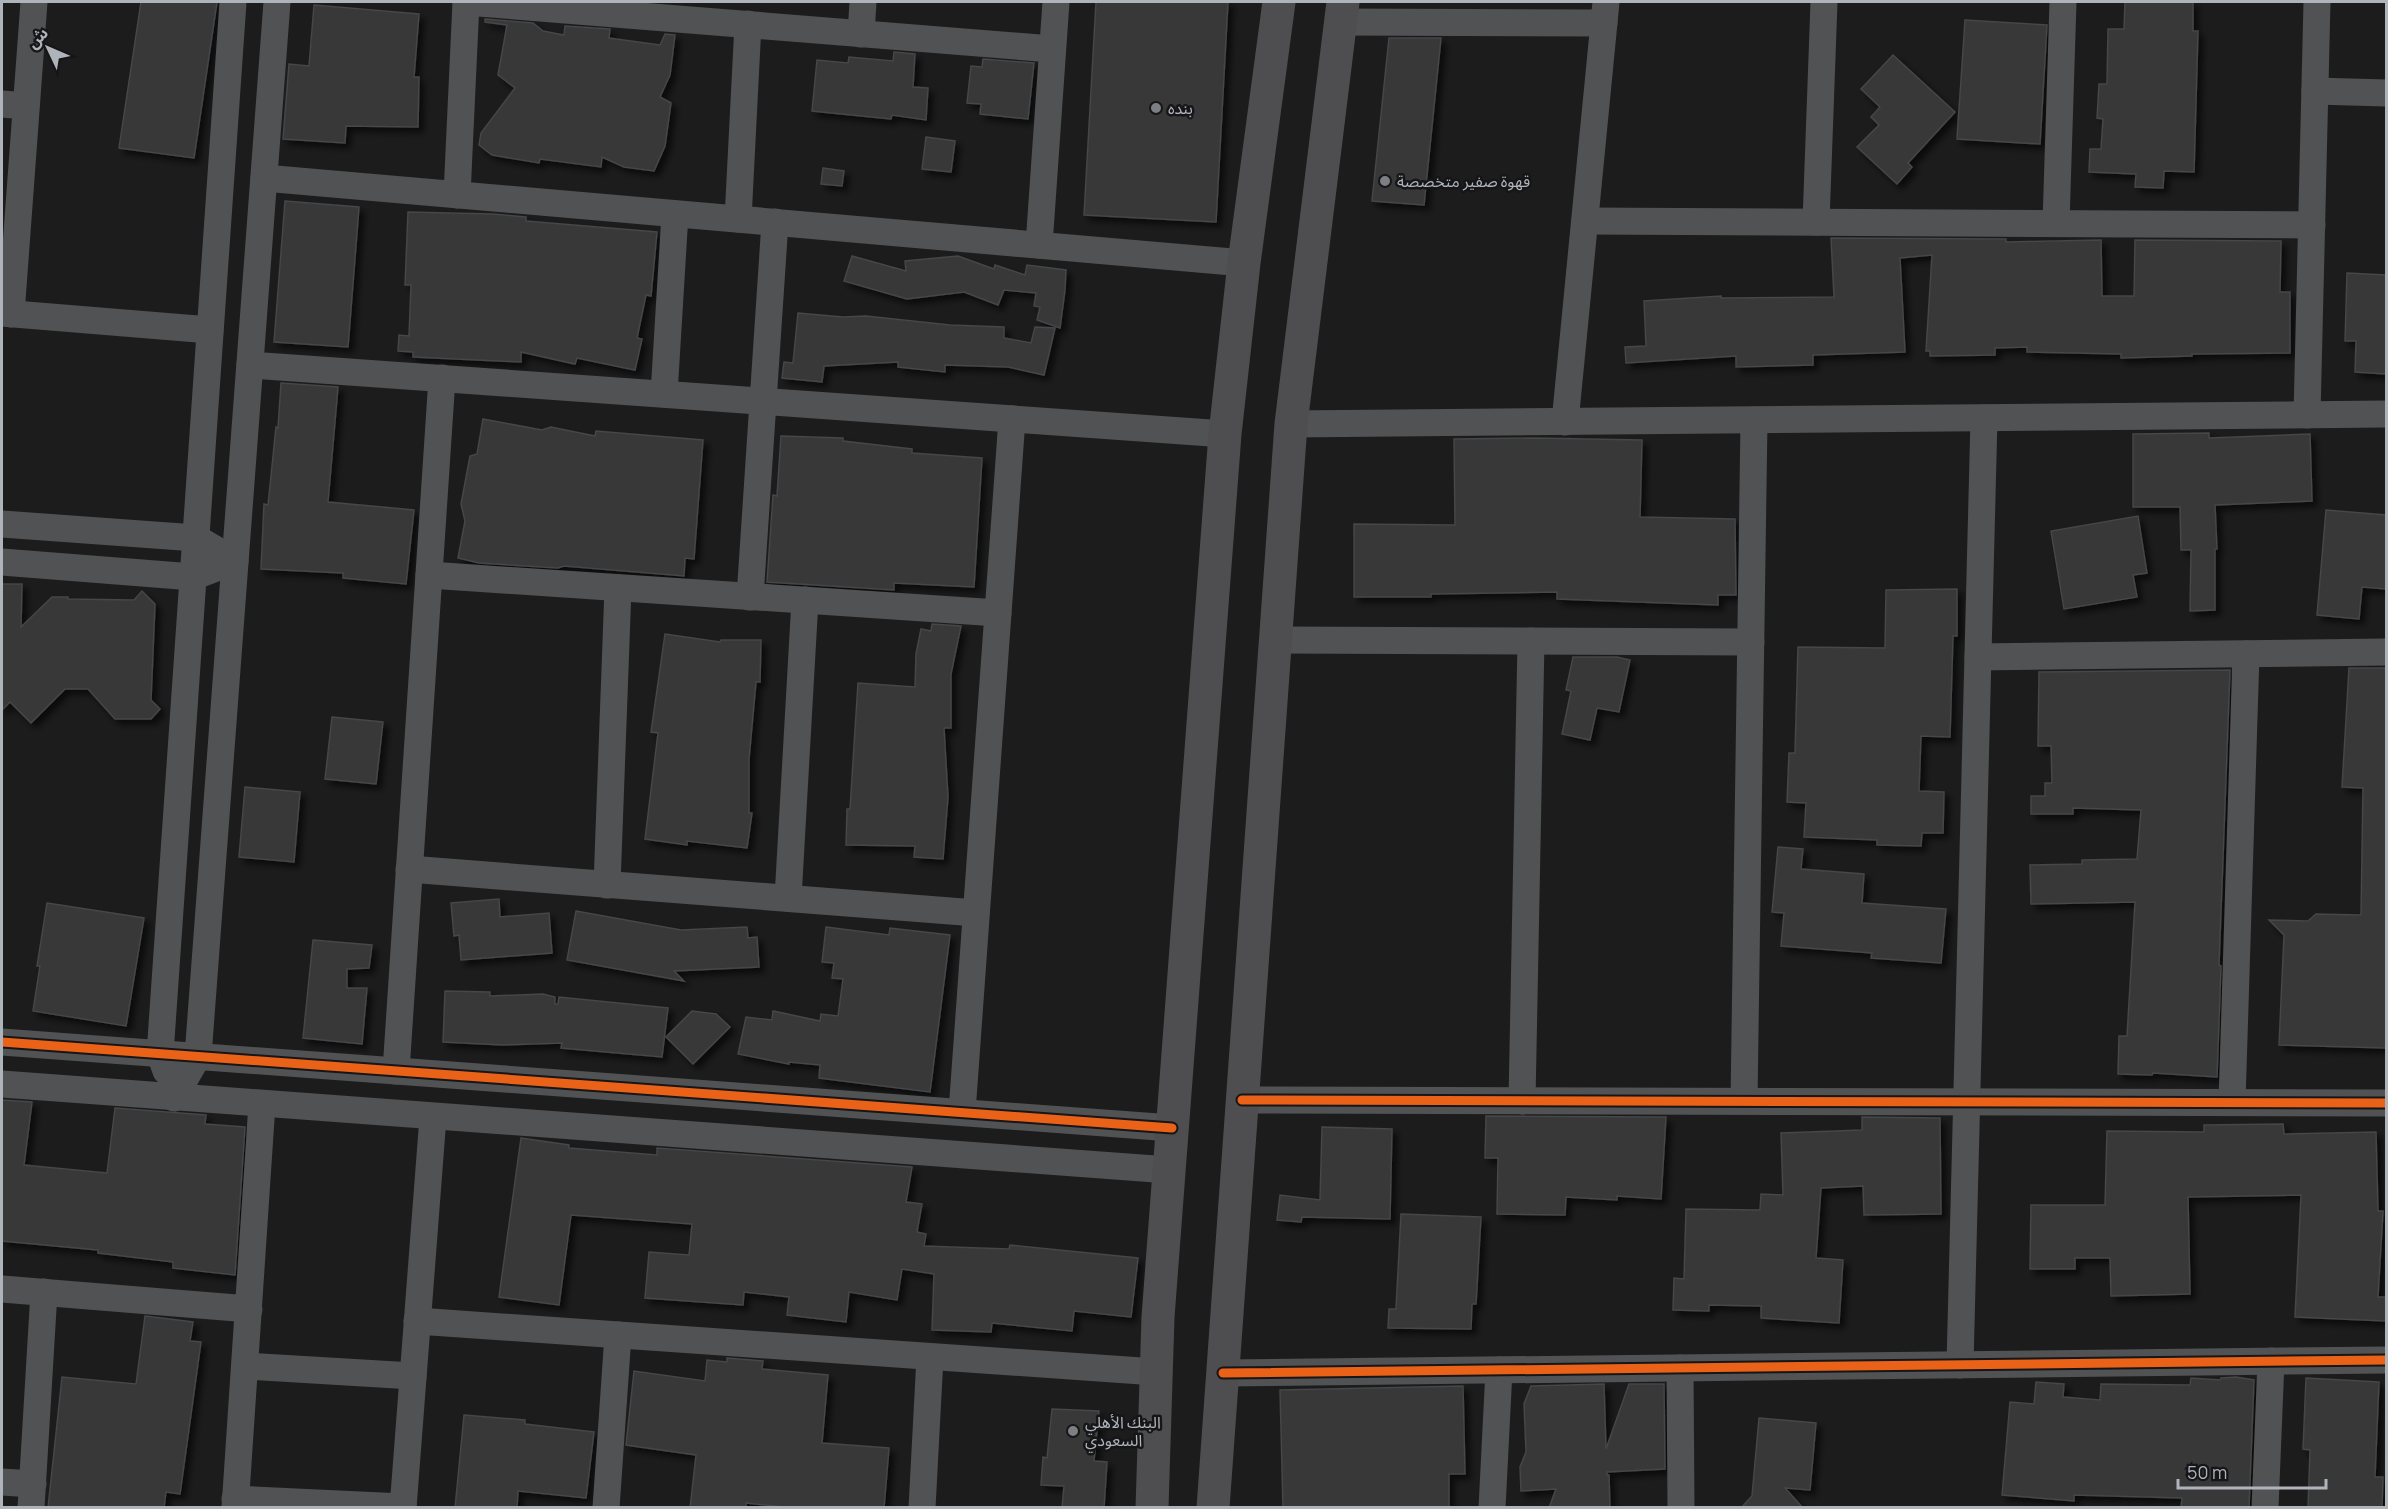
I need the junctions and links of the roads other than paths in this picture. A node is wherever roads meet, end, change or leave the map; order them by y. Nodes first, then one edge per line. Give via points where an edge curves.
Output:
1 (34, 2) edge
2 (233, 2) edge
3 (277, 2) edge
4 (466, 2) edge
5 (863, 2) edge
6 (1056, 2) edge
7 (1824, 2) edge
8 (2062, 2) edge
9 (2317, 2) edge
10 (1272, 8) edge
11 (675, 10) edge
12 (1342, 12) edge
13 (1605, 12) edge
14 (748, 24) junction
15 (861, 34) junction
16 (1052, 49) junction
17 (2315, 91) junction
18 (2386, 93) edge
19 (14, 105) edge
20 (264, 178) junction
21 (457, 195) junction
22 (675, 214) junction
23 (738, 219) junction
24 (1585, 221) junction
25 (775, 222) junction
26 (1816, 222) junction
27 (2056, 224) junction
28 (2312, 225) junction
29 (1039, 245) junction
30 (1244, 263) junction
31 (6, 314) edge
32 (210, 330) junction
33 (250, 364) junction
34 (442, 378) junction
35 (664, 394) junction
36 (765, 401) junction
37 (2386, 414) edge
38 (2307, 415) junction
39 (1984, 418) junction
40 (1012, 419) junction
41 (1754, 420) junction
42 (1565, 422) junction
43 (1291, 424) junction
44 (1226, 434) junction
45 (2, 524) edge
46 (196, 538) junction
47 (235, 561) junction
48 (2, 562) edge
49 (429, 575) junction
50 (193, 577) junction
51 (618, 588) junction
52 (750, 597) junction
53 (805, 600) junction
54 (998, 613) junction
55 (1276, 640) junction
56 (1532, 641) junction
57 (1751, 642) junction
58 (2386, 652) edge
59 (2246, 654) junction
60 (1978, 657) junction
61 (409, 869) junction
62 (607, 885) junction
63 (788, 898) junction
64 (976, 913) junction
65 (2, 1042) edge
66 (160, 1054) junction
67 (198, 1056) junction
68 (396, 1071) junction
69 (2, 1084) edge
70 (174, 1098) junction
71 (1242, 1100) junction
72 (1522, 1101) junction
73 (1744, 1101) junction
74 (1968, 1102) junction
75 (2232, 1102) junction
76 (2386, 1103) edge
77 (262, 1104) junction
78 (962, 1113) junction
79 (433, 1116) junction
80 (1172, 1128) junction
81 (1169, 1170) junction
82 (2, 1288) edge
83 (45, 1292) junction
84 (249, 1309) junction
85 (417, 1321) junction
86 (618, 1335) junction
87 (930, 1357) junction
88 (2386, 1360) edge
89 (2271, 1362) junction
90 (1960, 1365) junction
91 (244, 1366) junction
92 (1680, 1368) junction
93 (1499, 1370) junction
94 (1156, 1372) junction
95 (1222, 1373) junction
96 (413, 1377) junction
97 (2, 1482) edge
98 (32, 1496) edge
99 (235, 1503) edge
100 (403, 1507) edge
101 (606, 1508) edge
102 (922, 1508) edge
103 (1152, 1508) edge
104 (1214, 1508) edge
105 (1492, 1508) edge
106 (1681, 1508) edge
107 (2265, 1508) edge

1 - 19 street
2 - 32 street
3 - 20 street
4 - 11 street
4 - 21 street
5 - 15 street
6 - 16 street
7 - 26 street
8 - 27 street
9 - 17 street
10 - 30 main road
11 - 14 street
12 - 13 street
12 - 43 main road
13 - 24 street
14 - 15 street
14 - 23 street
15 - 16 street
16 - 29 street
17 - 18 street
17 - 28 street
19 - 31 street
20 - 21 street
20 - 33 street
21 - 22 street
22 - 23 street
22 - 35 street
23 - 25 street
24 - 26 street
24 - 42 street
25 - 29 street
25 - 36 street
26 - 27 street
27 - 28 street
28 - 38 street
29 - 30 street
30 - 44 main road
31 - 32 street
32 - 46 street
33 - 34 street
33 - 47 street
34 - 35 street
34 - 49 street
35 - 36 street
36 - 40 street
36 - 52 street
37 - 38 street
38 - 39 street
39 - 41 street
39 - 60 street
40 - 44 street
40 - 54 street
41 - 42 street
41 - 57 street
42 - 43 street
43 - 55 main road
44 - 80 main road
45 - 46 street
46 - 47 street
46 - 50 street
47 - 50 street
47 - 67 street
48 - 50 street
49 - 51 street
49 - 61 street
50 - 66 street
51 - 52 street
51 - 62 street
52 - 53 street
53 - 54 street
53 - 63 street
54 - 64 street
55 - 56 street
55 - 71 main road
56 - 57 street
56 - 72 street
57 - 73 street
58 - 59 street
59 - 60 street
59 - 75 street
60 - 74 street
61 - 62 street
61 - 68 street
62 - 63 street
63 - 64 street
64 - 78 street
65 - 66 street
66 - 67 street
66 - 70 street
67 - 68 street
67 - 70 street
68 - 78 street
69 - 70 street
70 - 77 street
71 - 72 street
71 - 95 main road
72 - 73 street
73 - 74 street
74 - 75 street
74 - 90 street
75 - 76 street
77 - 79 street
77 - 84 street
78 - 80 street
79 - 81 street
79 - 85 street
80 - 81 main road
81 - 94 main road
82 - 83 street
83 - 84 street
83 - 98 street
84 - 91 street
85 - 86 street
85 - 96 street
86 - 87 street
86 - 101 street
87 - 94 street
87 - 102 street
88 - 89 street
89 - 90 street
89 - 107 street
90 - 92 street
91 - 96 street
91 - 99 street
92 - 93 street
92 - 106 street
93 - 95 street
93 - 105 street
94 - 103 main road
95 - 104 main road
96 - 100 street
97 - 98 street
99 - 100 street

